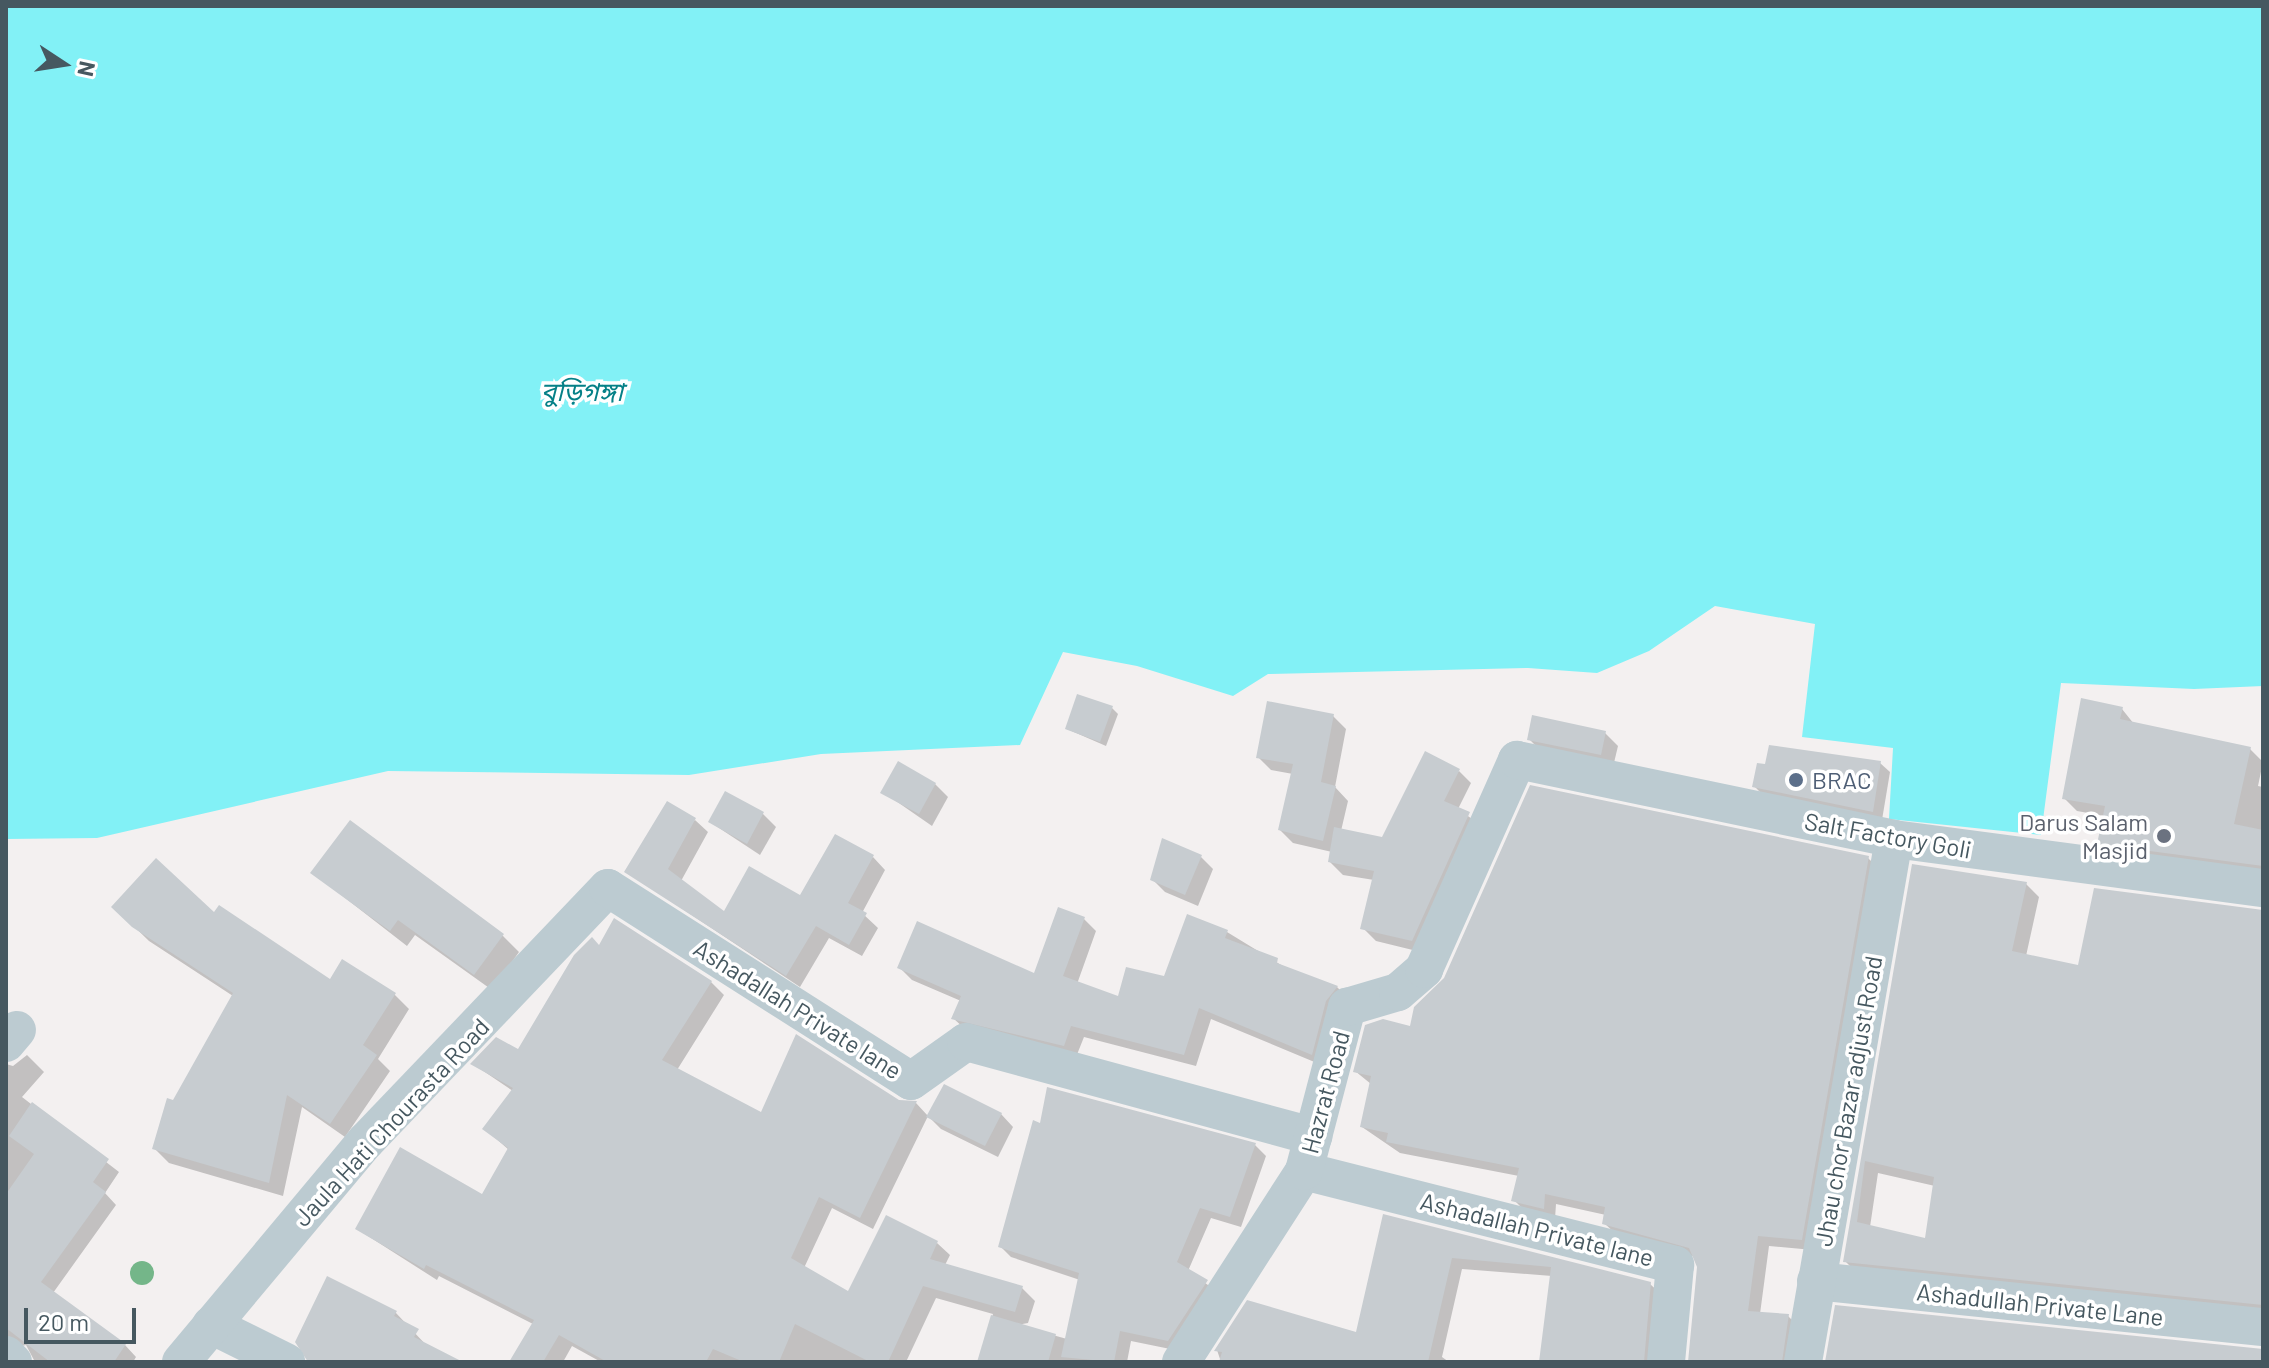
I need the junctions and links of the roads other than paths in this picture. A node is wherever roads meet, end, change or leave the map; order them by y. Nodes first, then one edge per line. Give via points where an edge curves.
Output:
1 (1517, 760) joint
2 (1894, 839) junction
3 (608, 888) joint
4 (2263, 888) edge
5 (1309, 1153) junction
6 (1816, 1281) junction
7 (211, 1325) junction
8 (2263, 1327) edge
9 (6, 1355) edge
10 (13, 1362) edge
11 (181, 1362) edge
12 (286, 1362) edge
13 (1181, 1362) edge
14 (1666, 1362) edge
15 (1803, 1362) edge

1 - 2 street, Salt Factory Goli
1 - 5 street, Hazrat Road via 1424,969 1398,992 1347,1007
2 - 4 street, Salt Factory Goli
2 - 6 street, Jhau chor Bazar adjust Road
3 - 5 street, Ashadallah Private lane via 911,1081 966,1042
3 - 7 street, Jaula Hati Chourasta Road via 366,1141
5 - 13 street, Hazrat Road
5 - 14 street, Ashadallah Private lane via 1675,1265
6 - 8 street, Ashadullah Private Lane
6 - 15 street, Jhau chor Bazar adjust Road
7 - 11 street, Jaula Hati Chourasta Road
7 - 12 street
9 - 10 street

